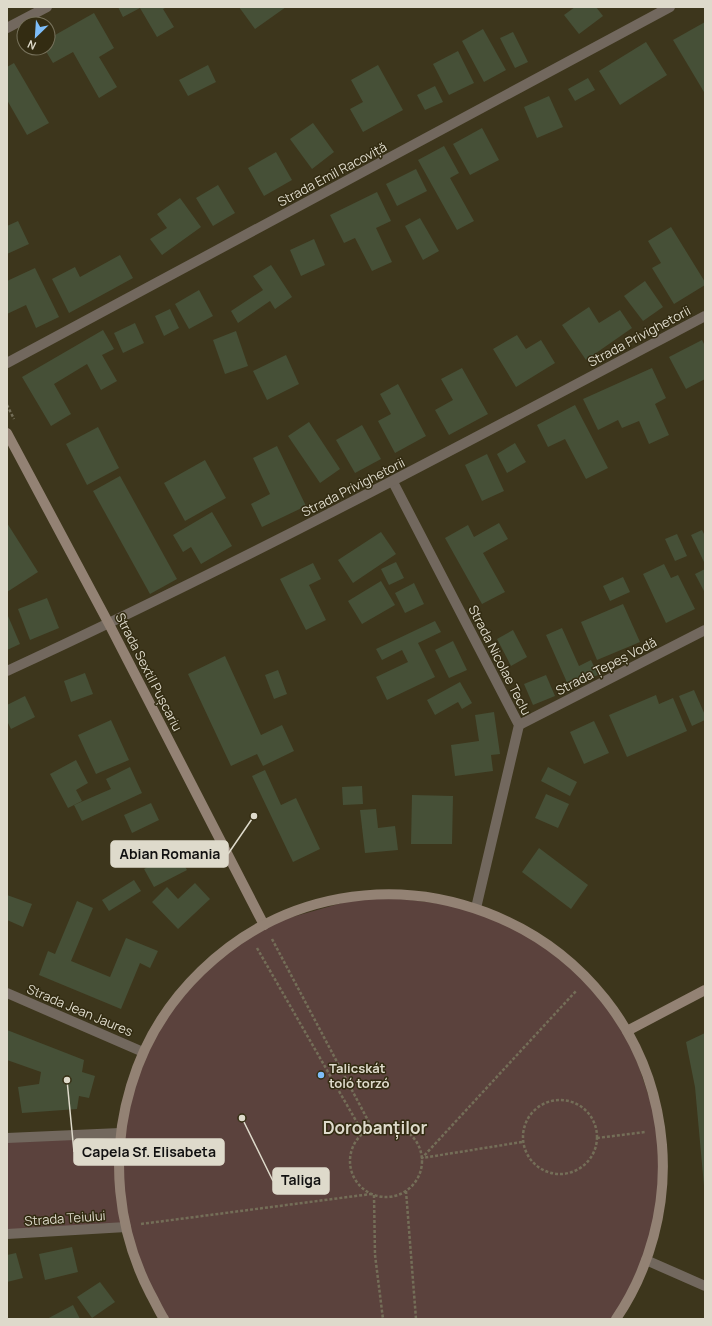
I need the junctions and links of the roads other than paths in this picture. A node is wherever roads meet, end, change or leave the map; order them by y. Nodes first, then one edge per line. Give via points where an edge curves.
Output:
1 (47, 7) edge
2 (670, 7) edge
3 (7, 28) edge
4 (705, 316) edge
5 (7, 363) edge
6 (7, 433) edge
7 (393, 482) junction
8 (109, 624) junction
9 (705, 630) edge
10 (7, 671) edge
11 (519, 725) junction
12 (476, 908) junction
13 (264, 925) junction
14 (705, 990) edge
15 (7, 993) edge
16 (627, 1031) junction
17 (144, 1052) junction
18 (120, 1133) junction
19 (7, 1138) edge
20 (126, 1226) junction
21 (7, 1234) edge
22 (646, 1260) junction
23 (705, 1286) edge
24 (161, 1318) edge
25 (616, 1319) edge

1 - 3 street
2 - 5 street, Strada Emil Racoviță
4 - 7 street, Strada Privighetorii
6 - 8 street, Strada Sextil Pușcariu
7 - 8 street, Strada Privighetorii
7 - 11 street, Strada Nicolae Teclu
8 - 10 street, Strada Privighetorii
8 - 13 street, Strada Sextil Pușcariu
9 - 11 street, Strada Țepeș Vodă
11 - 12 street, Strada Nicolae Teclu
12 - 13 street via 440,899 370,895 326,902 298,910
12 - 16 street via 507,920 536,936 562,955 588,978
13 - 17 street via 212,960 191,981 170,1006
14 - 16 street
15 - 17 street, Strada Jean Jaures
16 - 22 street via 642,1061 653,1093 663,1159 657,1225
17 - 18 street via 134,1076
18 - 19 street
18 - 20 street via 119,1170
20 - 21 street, Strada Teiului
20 - 24 street via 135,1259
22 - 23 street
22 - 25 street via 634,1289

